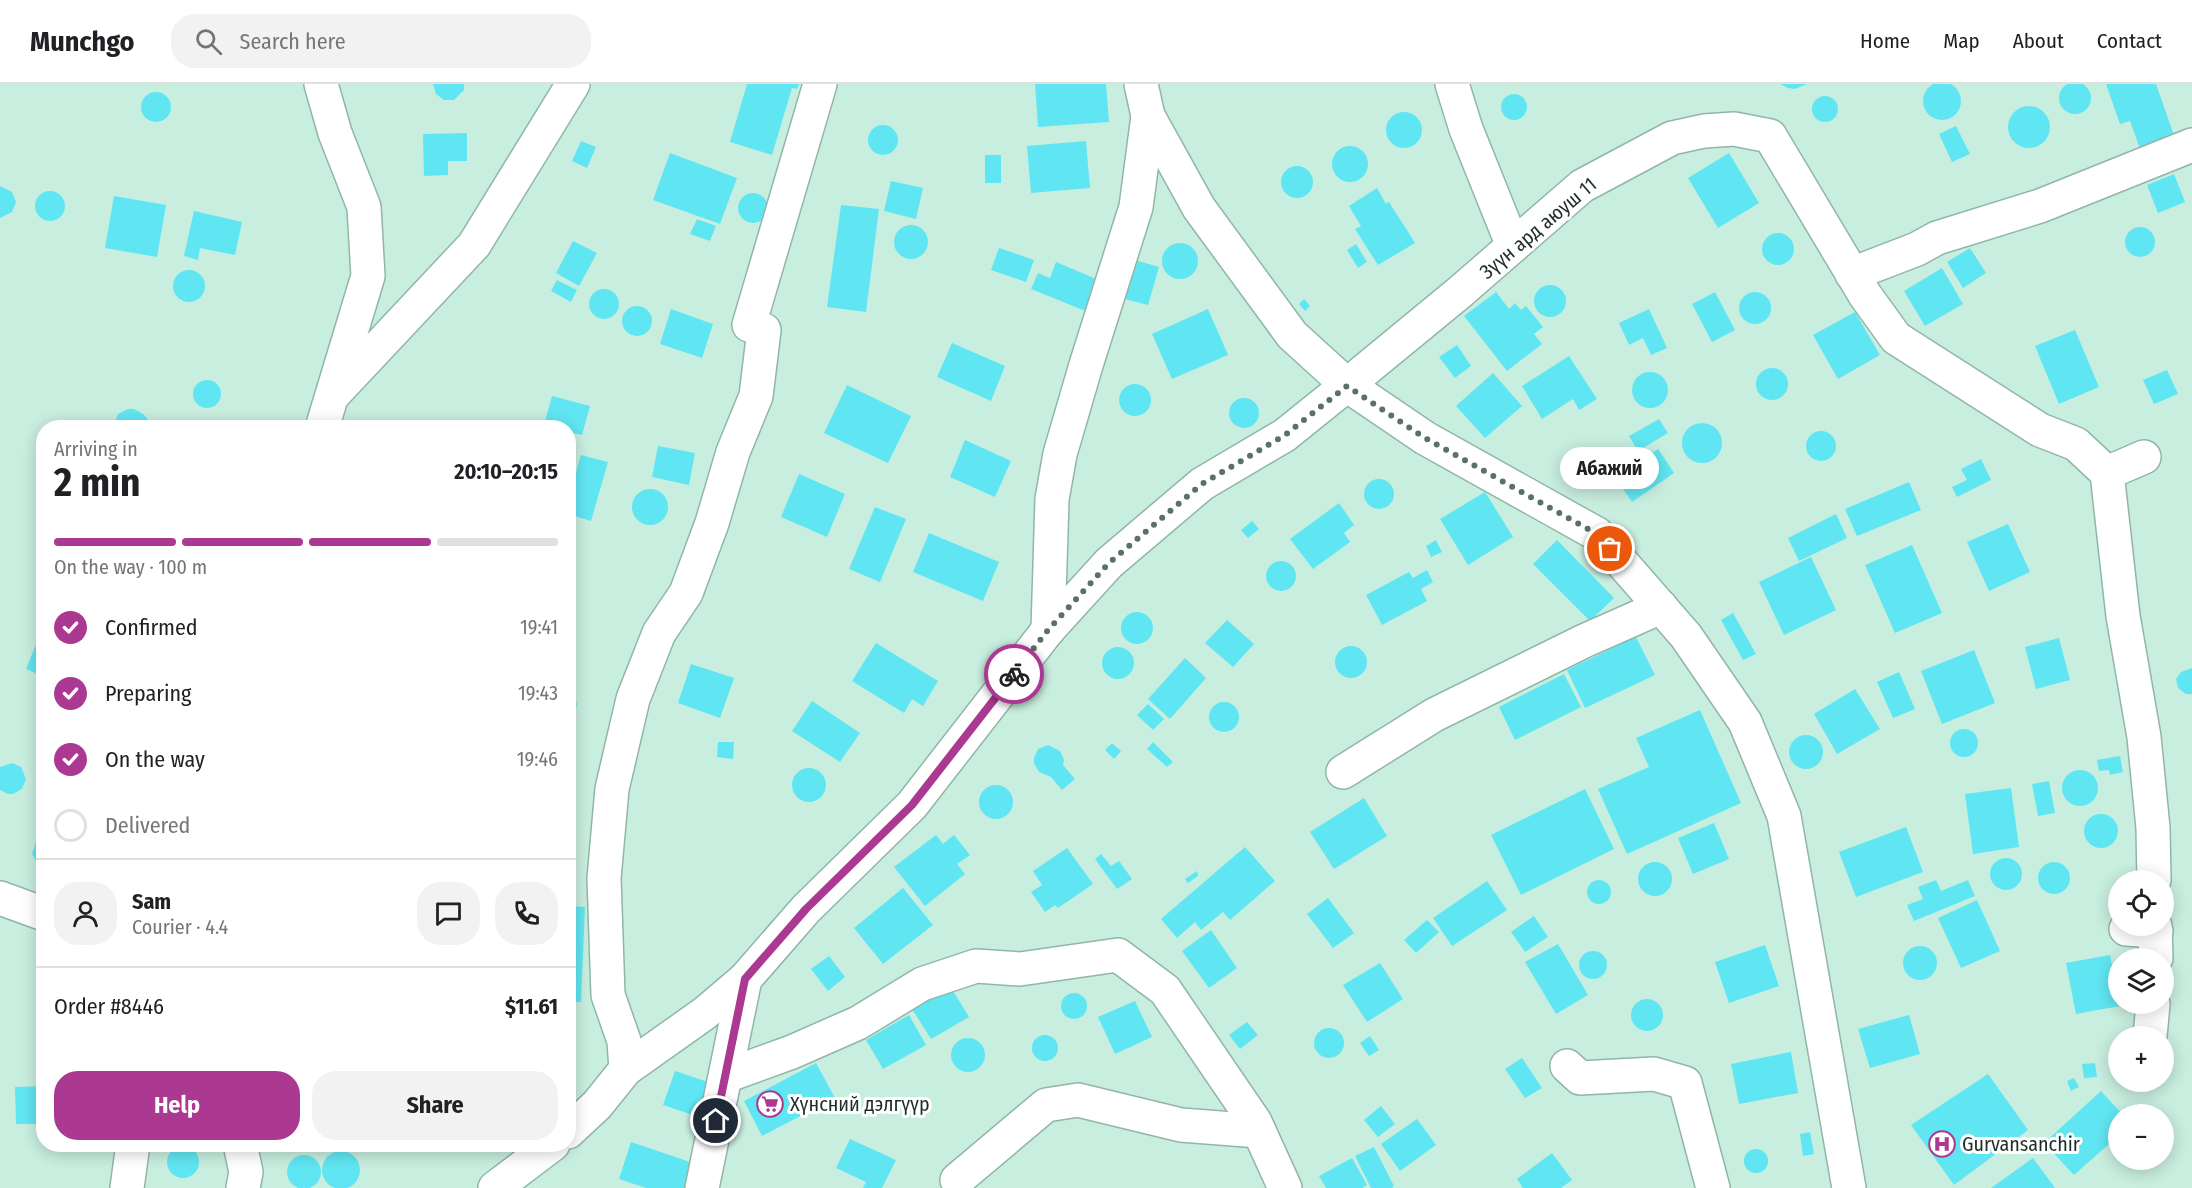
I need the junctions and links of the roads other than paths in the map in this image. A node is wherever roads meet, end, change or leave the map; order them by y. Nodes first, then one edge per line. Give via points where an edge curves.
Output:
1 (321, 84) edge
2 (573, 84) edge
3 (820, 84) edge
4 (1141, 84) edge
5 (1452, 84) edge
6 (1148, 116) junction
7 (2192, 145) edge
8 (1513, 246) junction
9 (1852, 274) junction
10 (1347, 386) junction
11 (334, 394) junction
12 (325, 420) edge
13 (2144, 457) dead end
14 (2107, 473) junction
15 (1661, 607) junction
16 (1048, 630) junction
17 (1343, 772) dead end
18 (2154, 870) edge
19 (0, 898) edge
20 (36, 911) edge
21 (745, 979) junction
22 (1567, 1066) dead end
23 (626, 1070) junction
24 (726, 1076) junction
25 (576, 1125) edge
26 (1259, 1131) junction
27 (132, 1152) edge
28 (242, 1152) edge
29 (542, 1152) edge
30 (957, 1180) dead end
31 (127, 1188) edge
32 (243, 1188) edge
33 (495, 1188) edge
34 (702, 1188) edge
35 (1285, 1188) edge
36 (1713, 1188) edge
37 (1849, 1188) edge

1 - 11 street via 364,207 368,276
2 - 11 street via 474,245
3 - 23 street via 749,325 764,330 756,396 686,593 659,633 633,699 612,789 604,878 608,995 624,1041
4 - 6 street
5 - 8 street
6 - 10 street via 1199,208 1285,326
6 - 16 street via 1136,207 1064,443 1052,499
7 - 9 street via 2040,206 1937,238
8 - 9 street, Зүүн ард аюуш 11 via 1582,186 1632,158 1672,138 1734,129 1770,136
8 - 10 street, Зүүн ард аюуш 11
9 - 14 street, Зүүн ард аюуш 11 via 1896,338 2040,430 2076,444
10 - 15 street via 1425,438 1597,534
10 - 16 street, Зүүн ард аюуш 11 via 1285,435 1202,484 1109,563
11 - 12 street
13 - 14 street
14 - 18 street via 2123,616 2144,737
15 - 17 street via 1434,715
15 - 37 street via 1686,636 1745,722 1784,816
16 - 21 street, Зүүн ард аюуш 11 via 912,805 806,909
19 - 20 street
21 - 23 street, Зүүн ард аюуш 11
21 - 24 street
22 - 36 street via 1580,1078 1654,1074 1685,1083
23 - 25 street, Зүүн ард аюуш 11
24 - 26 street via 858,1023 922,984 976,966 1020,969 1118,955 1165,990
24 - 34 street
26 - 30 street via 1181,1125 1078,1100 1056,1103 1046,1105
26 - 35 street
27 - 31 street
28 - 32 street via 246,1172
29 - 33 street

